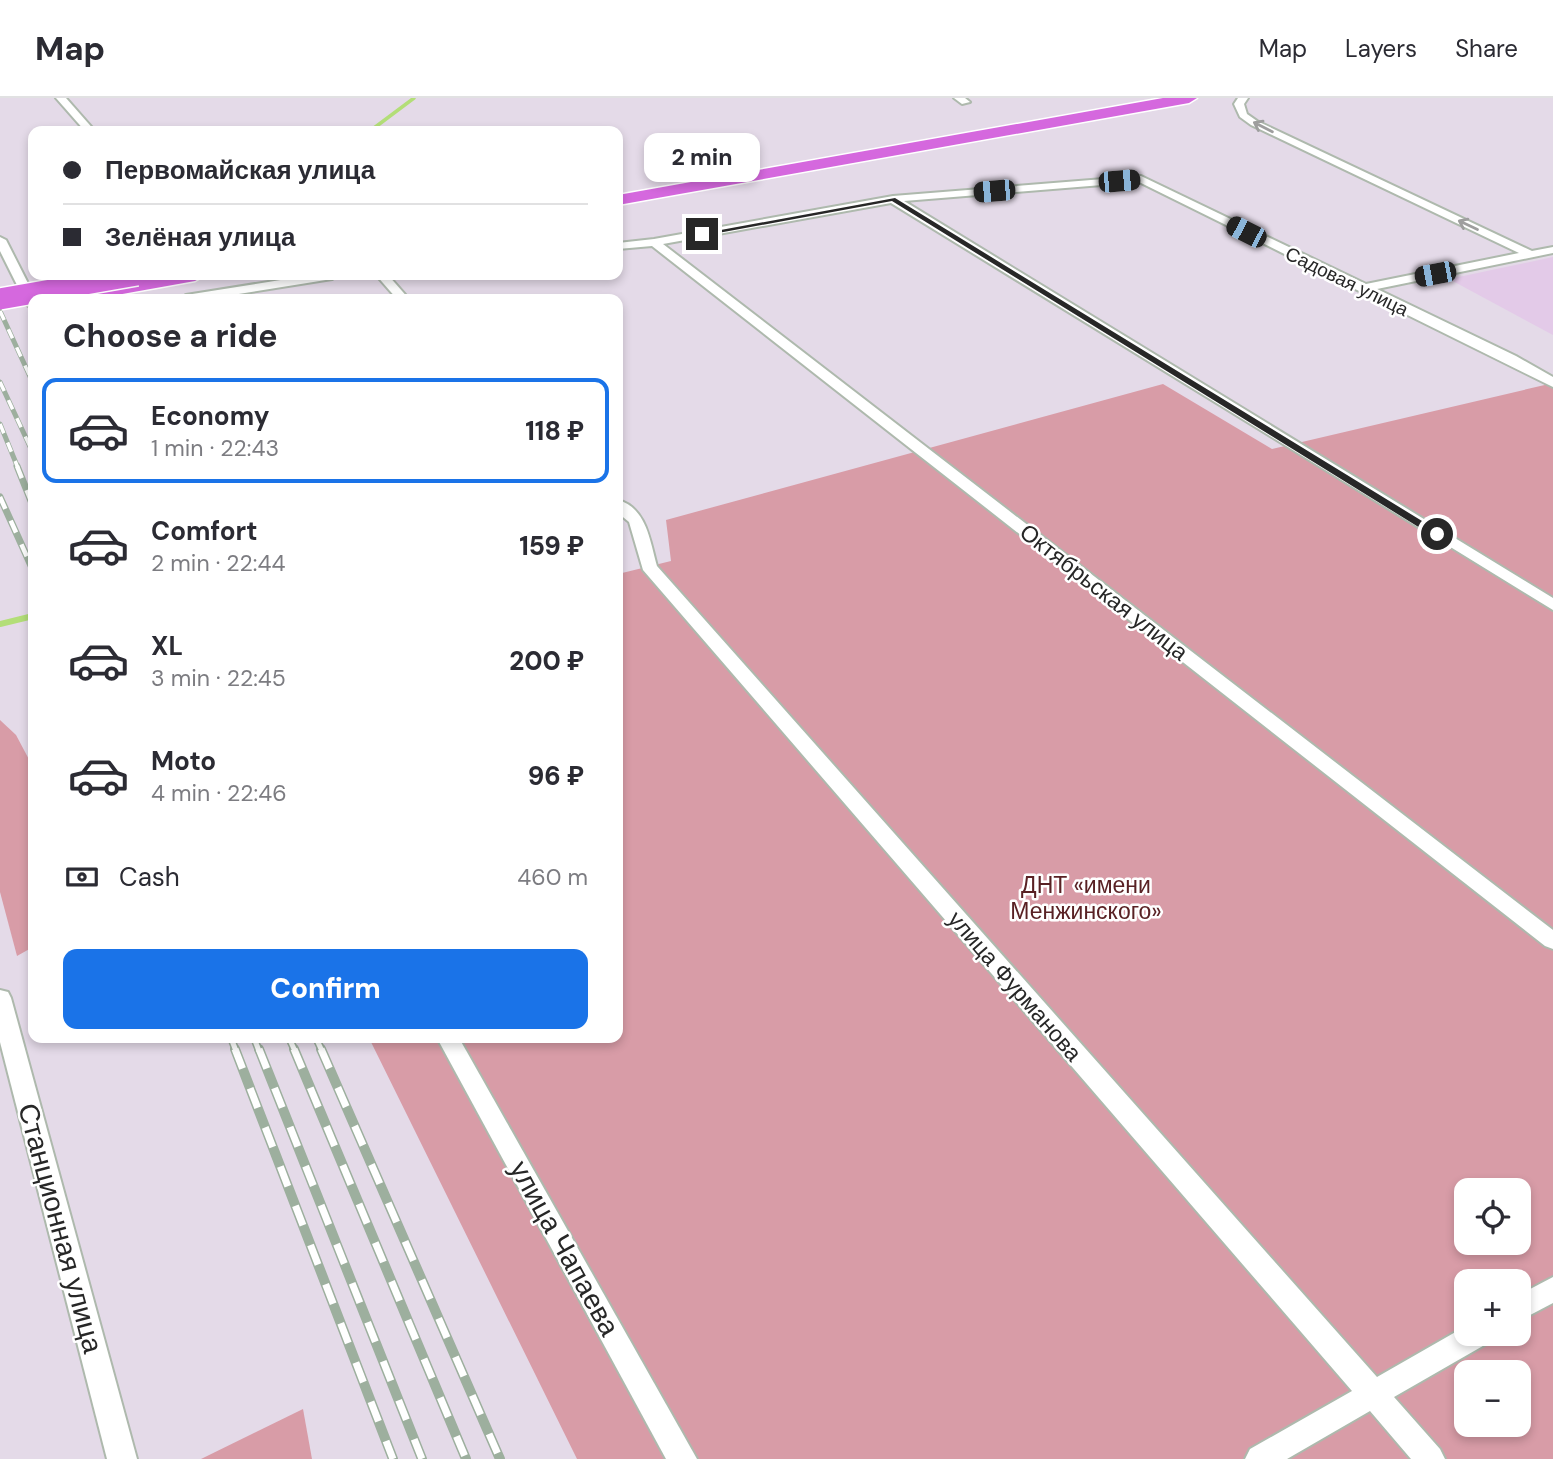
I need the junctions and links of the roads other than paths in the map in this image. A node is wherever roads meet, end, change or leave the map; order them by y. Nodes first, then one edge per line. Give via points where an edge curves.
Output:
1 (61, 98) edge
2 (1142, 98) edge
3 (1189, 98) edge
4 (1243, 98) edge
5 (86, 126) edge
6 (623, 189) edge
7 (623, 199) edge
8 (893, 199) junction
9 (0, 240) edge
10 (654, 242) junction
11 (623, 245) edge
12 (1553, 250) edge
13 (1530, 254) junction
14 (108, 280) edge
15 (166, 280) edge
16 (306, 280) edge
17 (386, 280) edge
18 (1364, 288) junction
19 (28, 294) edge
20 (28, 294) edge
21 (29, 294) edge
22 (86, 294) edge
23 (233, 294) edge
24 (399, 294) edge
25 (0, 299) edge
26 (28, 305) edge
27 (0, 309) edge
28 (1553, 383) edge
29 (623, 509) edge
30 (1553, 605) edge
31 (1553, 941) edge
32 (0, 998) edge
33 (4, 1031) edge
34 (451, 1043) edge
35 (1553, 1289) edge
36 (1531, 1302) edge
37 (1458, 1346) edge
38 (1373, 1396) junction
39 (122, 1459) edge
40 (682, 1459) edge
41 (1260, 1459) edge
42 (1430, 1459) edge

1 - 5 street
2 - 6 main road
3 - 7 main road
13 -> 4 street via 1254,124 1243,115
8 - 10 street
8 - 18 street, Садовая улица via 1141,179
8 - 30 street
9 - 19 street
10 - 11 street
10 - 31 street, Октябрьская улица
12 - 13 street
13 - 18 street
14 - 21 main road, bridge
15 - 22 main road
16 - 23 street
17 - 24 street
18 - 28 street, Садовая улица
20 - 25 main road, bridge
26 - 27 main road
29 - 38 street, улица Фурманова via 636,520 649,567
32 - 33 street, Станционная улица
33 - 39 street, Станционная улица
34 - 40 street, улица Чапаева
35 - 36 street
37 - 38 street
38 - 41 street
38 - 42 street, улица Фурманова

